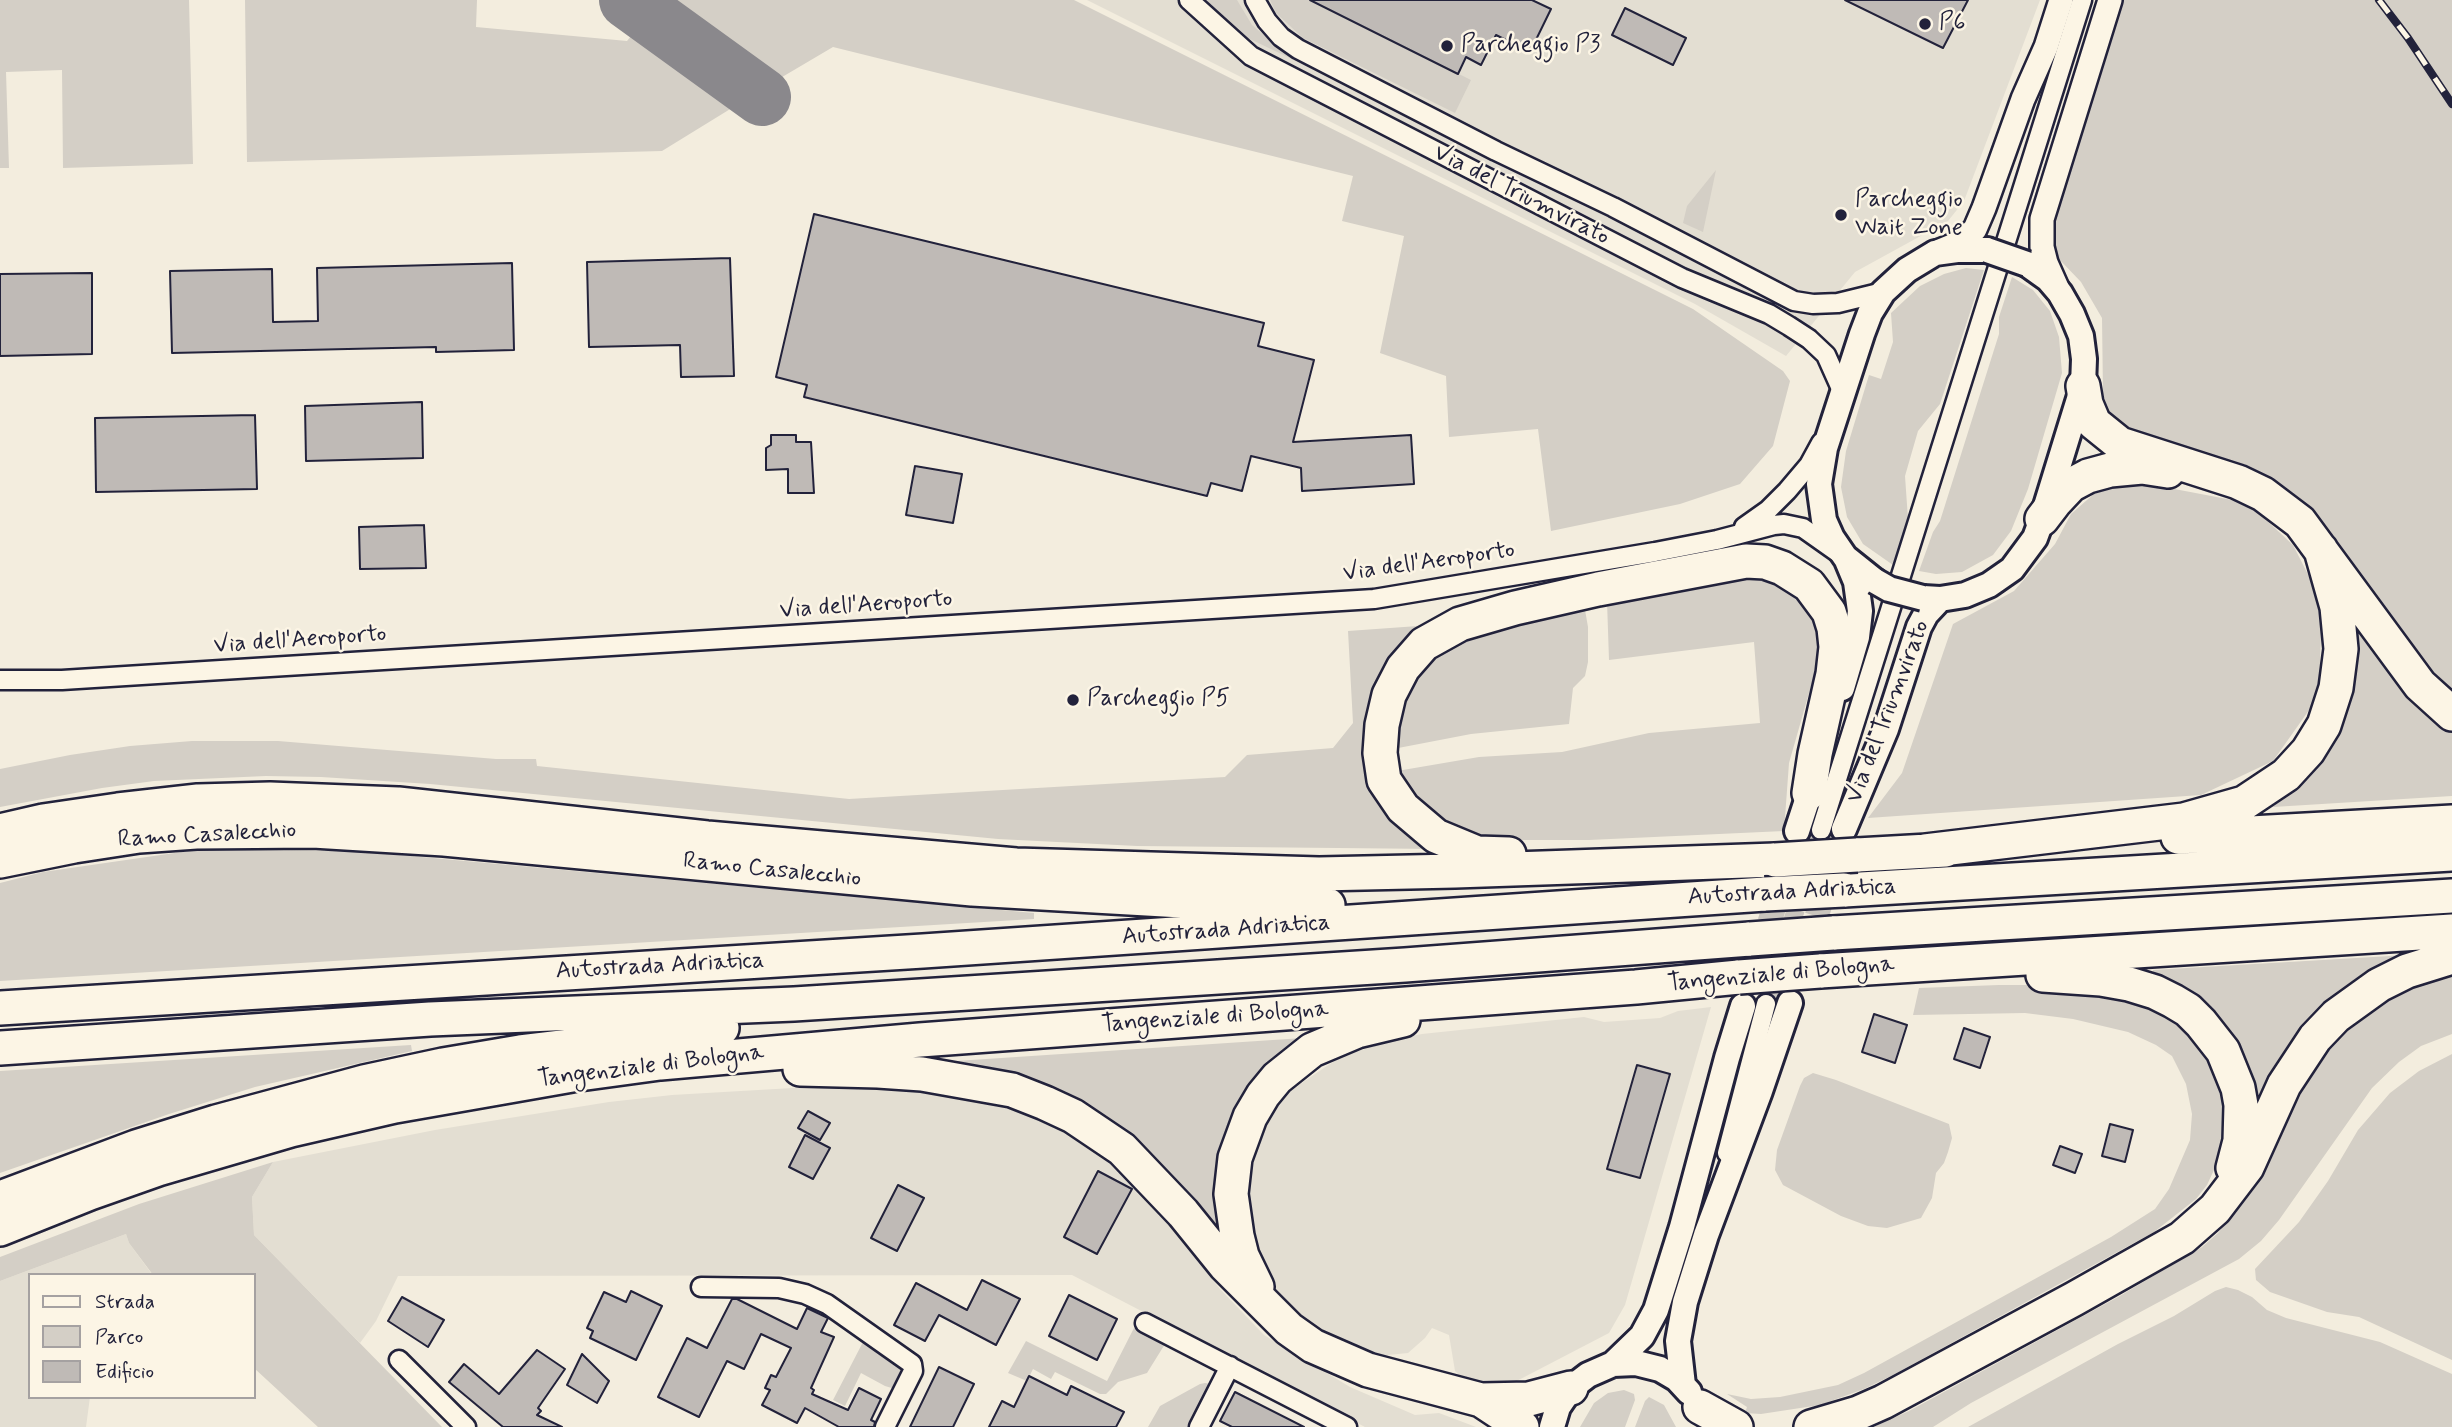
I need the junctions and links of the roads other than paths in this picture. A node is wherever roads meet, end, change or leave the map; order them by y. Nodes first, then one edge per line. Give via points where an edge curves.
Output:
1 (1189, 0) edge
2 (1255, 0) edge
3 (2061, 0) edge
4 (2082, 0) edge
5 (2110, 0) edge
6 (1935, 253) junction
7 (1883, 292) junction
8 (2060, 293) junction
9 (2083, 387) junction
10 (1843, 393) junction
11 (1833, 421) junction
12 (2222, 477) junction
13 (2042, 519) junction
14 (1729, 537) junction
15 (2321, 550) junction
16 (1845, 557) junction
17 (1931, 599) junction
18 (0, 680) edge
19 (2452, 714) edge
20 (1809, 793) junction
21 (2452, 822) edge
22 (0, 831) edge
23 (1830, 836) junction
24 (1925, 851) junction
25 (2452, 854) edge
26 (0, 861) edge
27 (1717, 862) junction
28 (2452, 896) edge
29 (1547, 908) junction
30 (2452, 931) edge
31 (2452, 957) edge
32 (1832, 970) junction
33 (1636, 987) junction
34 (1047, 988) junction
35 (1760, 997) junction
36 (0, 1008) edge
37 (0, 1048) edge
38 (490, 1088) junction
39 (0, 1198) edge
40 (2215, 1209) junction
41 (0, 1229) edge
42 (1694, 1231) junction
43 (701, 1287) dead end
44 (1278, 1318) junction
45 (1145, 1323) dead end
46 (399, 1360) dead end
47 (1613, 1364) junction
48 (1230, 1366) junction
49 (1571, 1388) junction
50 (1481, 1400) junction
51 (1696, 1406) edge
52 (466, 1427) edge
53 (885, 1427) edge
54 (1199, 1427) edge
55 (1346, 1427) edge
56 (1522, 1427) edge
57 (1552, 1427) edge
58 (1736, 1427) edge
59 (1811, 1427) edge

1 - 10 street, Via del Triumvirato via 1251,56 1682,278 1779,320 1826,355
2 - 7 street, Via del Triumvirato via 1281,37 1298,49 1794,301 1838,303
3 - 6 street, Via del Triumvirato via 1975,229 1962,242
4 - 23 street, Via del Triumvirato
5 - 8 street, Via del Triumvirato via 2042,219 2042,247
6 - 7 main road, Via del Triumvirato
6 - 8 main road, Via del Triumvirato, bridge via 1986,250 2027,264
7 - 10 main road, Via del Triumvirato via 1870,313
8 - 9 main road, Via del Triumvirato via 2081,336
9 - 12 highway via 2094,423 2120,444
9 - 13 main road, Via del Triumvirato
10 - 11 main road, Via del Triumvirato
11 - 14 street, Via dell'Aeroporto via 1809,465 1787,491
11 - 16 main road, Via del Triumvirato via 1819,484 1820,501 1832,538
12 - 13 highway via 2142,467 2110,470 2071,485
12 - 15 highway via 2284,508
13 - 17 main road, Via del Triumvirato via 2035,538 2012,569 1965,595
14 - 16 street, Via dell'Aeroporto via 1774,525 1794,526
14 - 18 street, Via dell'Aeroporto via 1374,598 62,680
15 - 19 highway via 2420,685
15 - 24 highway via 2337,607 2341,649 2336,688 2324,725 2286,775 2244,803 2184,820
16 - 17 main road, Via del Triumvirato, bridge via 1889,589
16 - 20 main road, Via del Triumvirato via 1856,582 1857,637
17 - 23 main road, Via del Triumvirato via 1886,729
20 - 23 main road, Via del Triumvirato
20 - 27 highway via 1833,674 1834,628 1829,612 1809,585 1765,562 1689,570 1460,624 1424,644 1403,668 1389,695 1382,725 1384,780 1404,808 1436,836 1477,853
21 - 24 highway
22 - 27 highway via 132,808 282,799 398,804 747,842 1044,866 1319,874
23 - 24 highway
23 - 27 highway, bridge via 1774,860
25 - 29 highway, Autostrada Adriatica, bridge
26 - 29 highway, Ramo Casalecchio via 139,836 313,831 1066,895
28 - 34 highway, Autostrada Adriatica, bridge via 1833,933
29 - 36 highway, Autostrada Adriatica
30 - 32 highway, Tangenziale di Bologna
31 - 40 highway via 2379,985 2336,1016 2284,1084 2247,1167
32 - 35 highway, Tangenziale di Bologna, bridge
32 - 40 highway via 2101,979 2155,992 2188,1010 2223,1051 2241,1105 2236,1158
33 - 35 highway, Tangenziale di Bologna
33 - 38 highway, Tangenziale di Bologna via 880,1043 660,1063
33 - 44 highway via 1378,1025 1312,1050 1277,1078 1241,1136 1231,1194 1242,1256
34 - 37 highway, Autostrada Adriatica via 430,1019
34 - 39 highway via 827,1019 594,1042 443,1065 216,1122
35 - 42 street via 1755,1040
35 - 42 main road via 1719,1087
35 - 42 main road via 1760,1091
38 - 41 highway, Tangenziale di Bologna via 355,1114 227,1148 90,1192
38 - 44 highway via 818,1069 922,1074 1012,1090 1073,1116 1122,1149
40 - 59 highway via 2182,1238 2152,1256 1917,1384 1858,1413
42 - 47 main road via 1652,1320
42 - 51 main road via 1678,1354
43 - 53 street via 771,1288 805,1294 827,1304 912,1364 913,1371
44 - 50 highway via 1313,1346 1339,1359
45 - 48 street
46 - 52 street
47 - 49 main road
47 - 51 main road via 1648,1365 1669,1374
48 - 54 street
48 - 55 street
49 - 50 highway via 1529,1399
49 - 57 main road
50 - 56 highway
51 - 58 highway

